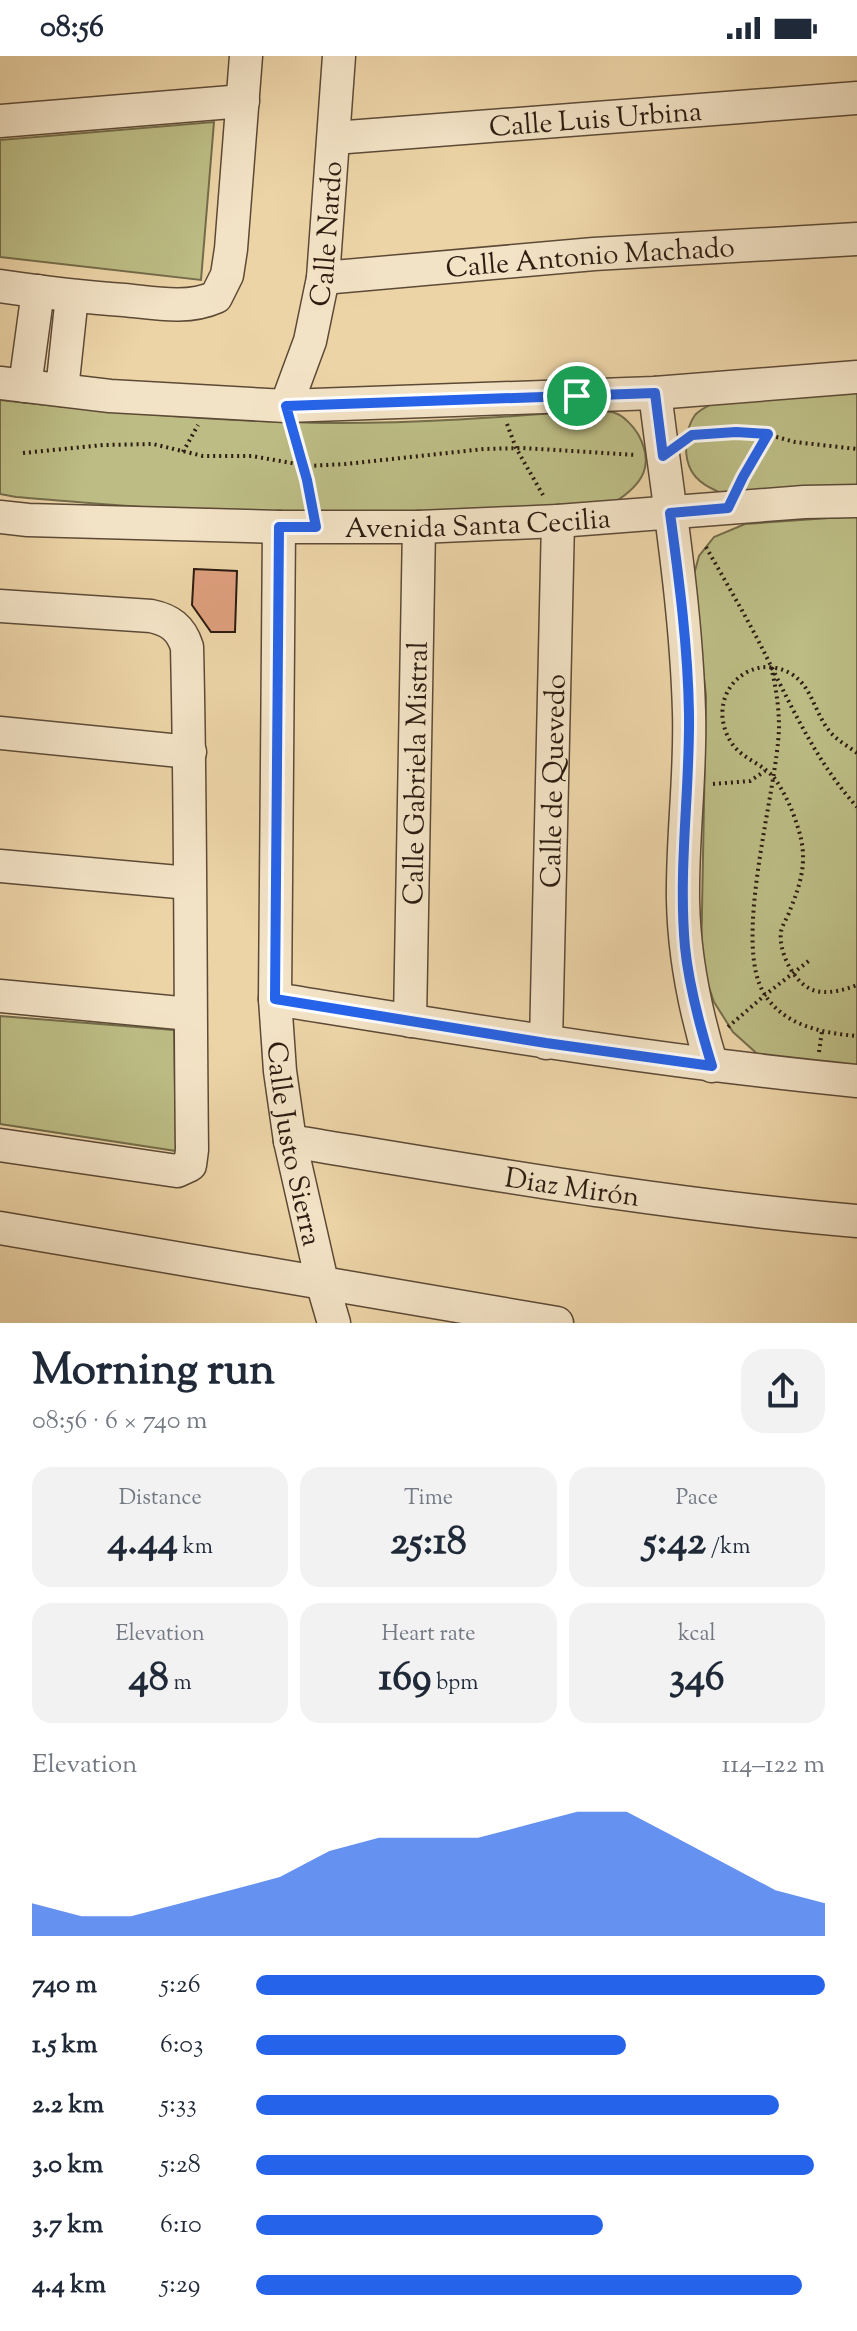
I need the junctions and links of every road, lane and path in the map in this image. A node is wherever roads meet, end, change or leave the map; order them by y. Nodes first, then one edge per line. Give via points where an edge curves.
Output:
1 (246, 56) edge
2 (339, 56) edge
3 (857, 98) edge
4 (243, 101) junction
5 (0, 121) edge
6 (334, 138) junction
7 (857, 239) edge
8 (323, 278) junction
9 (0, 286) edge
10 (38, 291) junction
11 (72, 296) junction
12 (857, 377) edge
13 (12, 385) edge
14 (62, 390) junction
15 (655, 393) junction
16 (286, 406) junction
17 (768, 434) junction
18 (516, 448) junction
19 (856, 448) edge
20 (23, 453) dead end
21 (663, 456) junction
22 (302, 464) junction
23 (0, 496) edge
24 (857, 501) edge
25 (728, 508) junction
26 (670, 513) junction
27 (14, 518) edge
28 (558, 521) junction
29 (279, 527) junction
30 (316, 527) junction
31 (419, 527) junction
32 (706, 547) dead end
33 (0, 606) edge
34 (771, 667) junction
35 (0, 733) edge
36 (190, 752) junction
37 (857, 753) edge
38 (765, 771) junction
39 (773, 776) junction
40 (703, 785) dead end
41 (857, 807) edge
42 (0, 866) edge
43 (189, 883) junction
44 (810, 960) dead end
45 (794, 974) junction
46 (857, 985) edge
47 (765, 995) junction
48 (0, 996) edge
49 (275, 999) junction
50 (190, 1014) junction
51 (410, 1021) junction
52 (857, 1036) edge
53 (546, 1043) junction
54 (708, 1052) junction
55 (857, 1081) edge
56 (290, 1141) junction
57 (0, 1145) edge
58 (857, 1221) edge
59 (0, 1228) edge
60 (322, 1282) junction
61 (334, 1323) edge
62 (557, 1323) edge

1 - 4 street
2 - 6 street, Calle Nardo
3 - 6 street, Calle Luis Urbina
4 - 5 street
4 - 11 street via 231,249 216,297 189,305
6 - 8 street, Calle Nardo
7 - 8 street, Calle Antonio Machado via 594,254
8 - 16 street, Calle Nardo via 310,341
9 - 10 street
10 - 11 street
10 - 13 street
11 - 14 street
12 - 15 street
13 - 14 street
14 - 16 street
15 - 16 street
15 - 21 street
16 - 22 path
17 - 19 path
17 - 21 path via 692,435
17 - 25 path
18 - 21 path
18 - 22 path
18 - 28 path
20 - 22 path via 153,444 203,456
21 - 26 street
22 - 30 path
23 - 27 street
24 - 25 street, Avenida Santa Cecilia
25 - 26 street, Avenida Santa Cecilia
26 - 28 street, Avenida Santa Cecilia
26 - 54 street via 689,713 685,946
27 - 29 street, Avenida Santa Cecilia
28 - 31 street, Avenida Santa Cecilia
28 - 53 street, Calle de Quevedo
29 - 30 street, Avenida Santa Cecilia
29 - 49 street, Calle Justo Sierra
30 - 31 street, Avenida Santa Cecilia
31 - 51 street, Calle Gabriela Mistral
32 - 34 path
33 - 36 street via 151,616 172,623 187,647
34 - 37 path via 802,681 831,733
34 - 38 path via 746,673 729,687 722,704 723,724 733,745
34 - 39 path via 779,729
34 - 41 path via 801,724
35 - 36 street
36 - 43 street
38 - 39 path
38 - 40 path via 750,781
39 - 45 path via 795,819 805,861 781,932 783,954
39 - 47 path via 754,914 753,953
42 - 43 street
43 - 50 street
44 - 45 path
45 - 46 path via 814,991
45 - 47 path
47 - 52 path via 800,1025
47 - 54 path
48 - 50 street
49 - 51 street
49 - 56 street, Calle Justo Sierra
50 - 57 street via 190,1165 177,1171
51 - 53 street
53 - 54 street
54 - 55 street
56 - 58 street, Diaz Mirón via 614,1194
56 - 60 street, Calle Justo Sierra
59 - 60 street
60 - 61 street, Calle Justo Sierra
60 - 62 street

